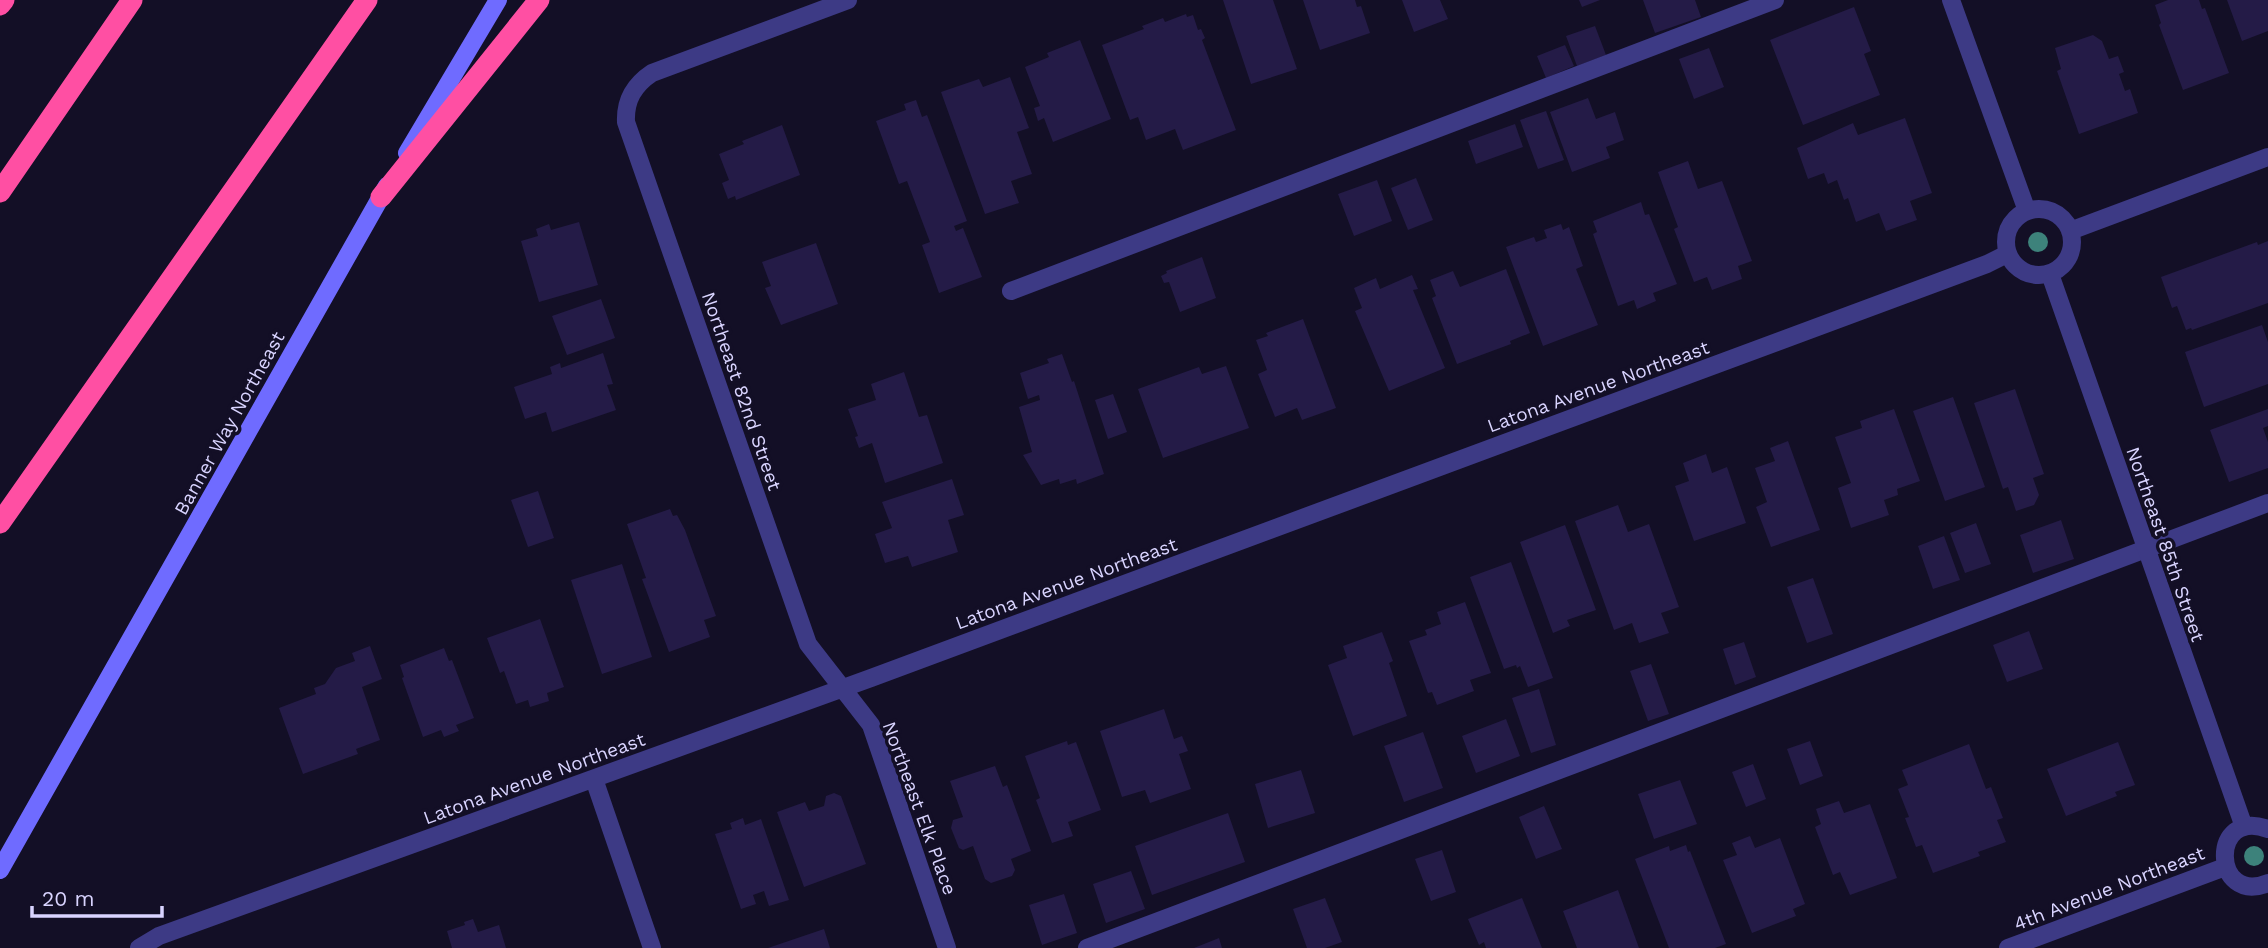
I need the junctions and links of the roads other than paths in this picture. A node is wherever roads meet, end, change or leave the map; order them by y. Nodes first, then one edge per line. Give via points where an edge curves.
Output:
1 (4, 0) edge
2 (132, 0) edge
3 (367, 0) edge
4 (498, 0) edge
5 (539, 0) edge
6 (848, 0) edge
7 (1775, 0) edge
8 (1951, 0) edge
9 (0, 5) edge
10 (2268, 157) edge
11 (0, 192) edge
12 (381, 197) junction
13 (2027, 211) junction
14 (2070, 231) junction
15 (2007, 254) junction
16 (2050, 274) junction
17 (1011, 291) dead end
18 (2268, 503) edge
19 (0, 523) edge
20 (2146, 550) junction
21 (841, 689) junction
22 (594, 779) junction
23 (2244, 827) junction
24 (2268, 829) edge
25 (2225, 867) junction
26 (0, 870) edge
27 (2267, 887) edge
28 (139, 948) edge
29 (652, 948) edge
30 (947, 948) edge
31 (1087, 948) edge
32 (2008, 948) edge

1 - 9 highway
2 - 11 highway
3 - 19 highway
4 - 12 main road, Banner Way Northeast
5 - 12 highway
6 - 21 street, Northeast 82nd Street via 652,73 634,88 625,110 629,135 808,644
7 - 17 street
8 - 13 street
10 - 14 street
12 - 26 main road, Banner Way Northeast
13 - 14 street via 2053,212
13 - 15 street via 2009,228
14 - 16 street via 2069,257
15 - 16 street via 2025,272
15 - 21 street, Latona Avenue Northeast
16 - 20 street, Northeast 85th Street
18 - 20 street
20 - 23 street, Northeast 85th Street
20 - 31 street
21 - 22 street, Latona Avenue Northeast
21 - 30 street, Northeast Elk Place via 871,726
22 - 28 street, Latona Avenue Northeast via 159,936
22 - 29 street
23 - 24 street
23 - 25 street via 2227,843
25 - 27 street via 2241,884
25 - 32 street, 4th Avenue Northeast

